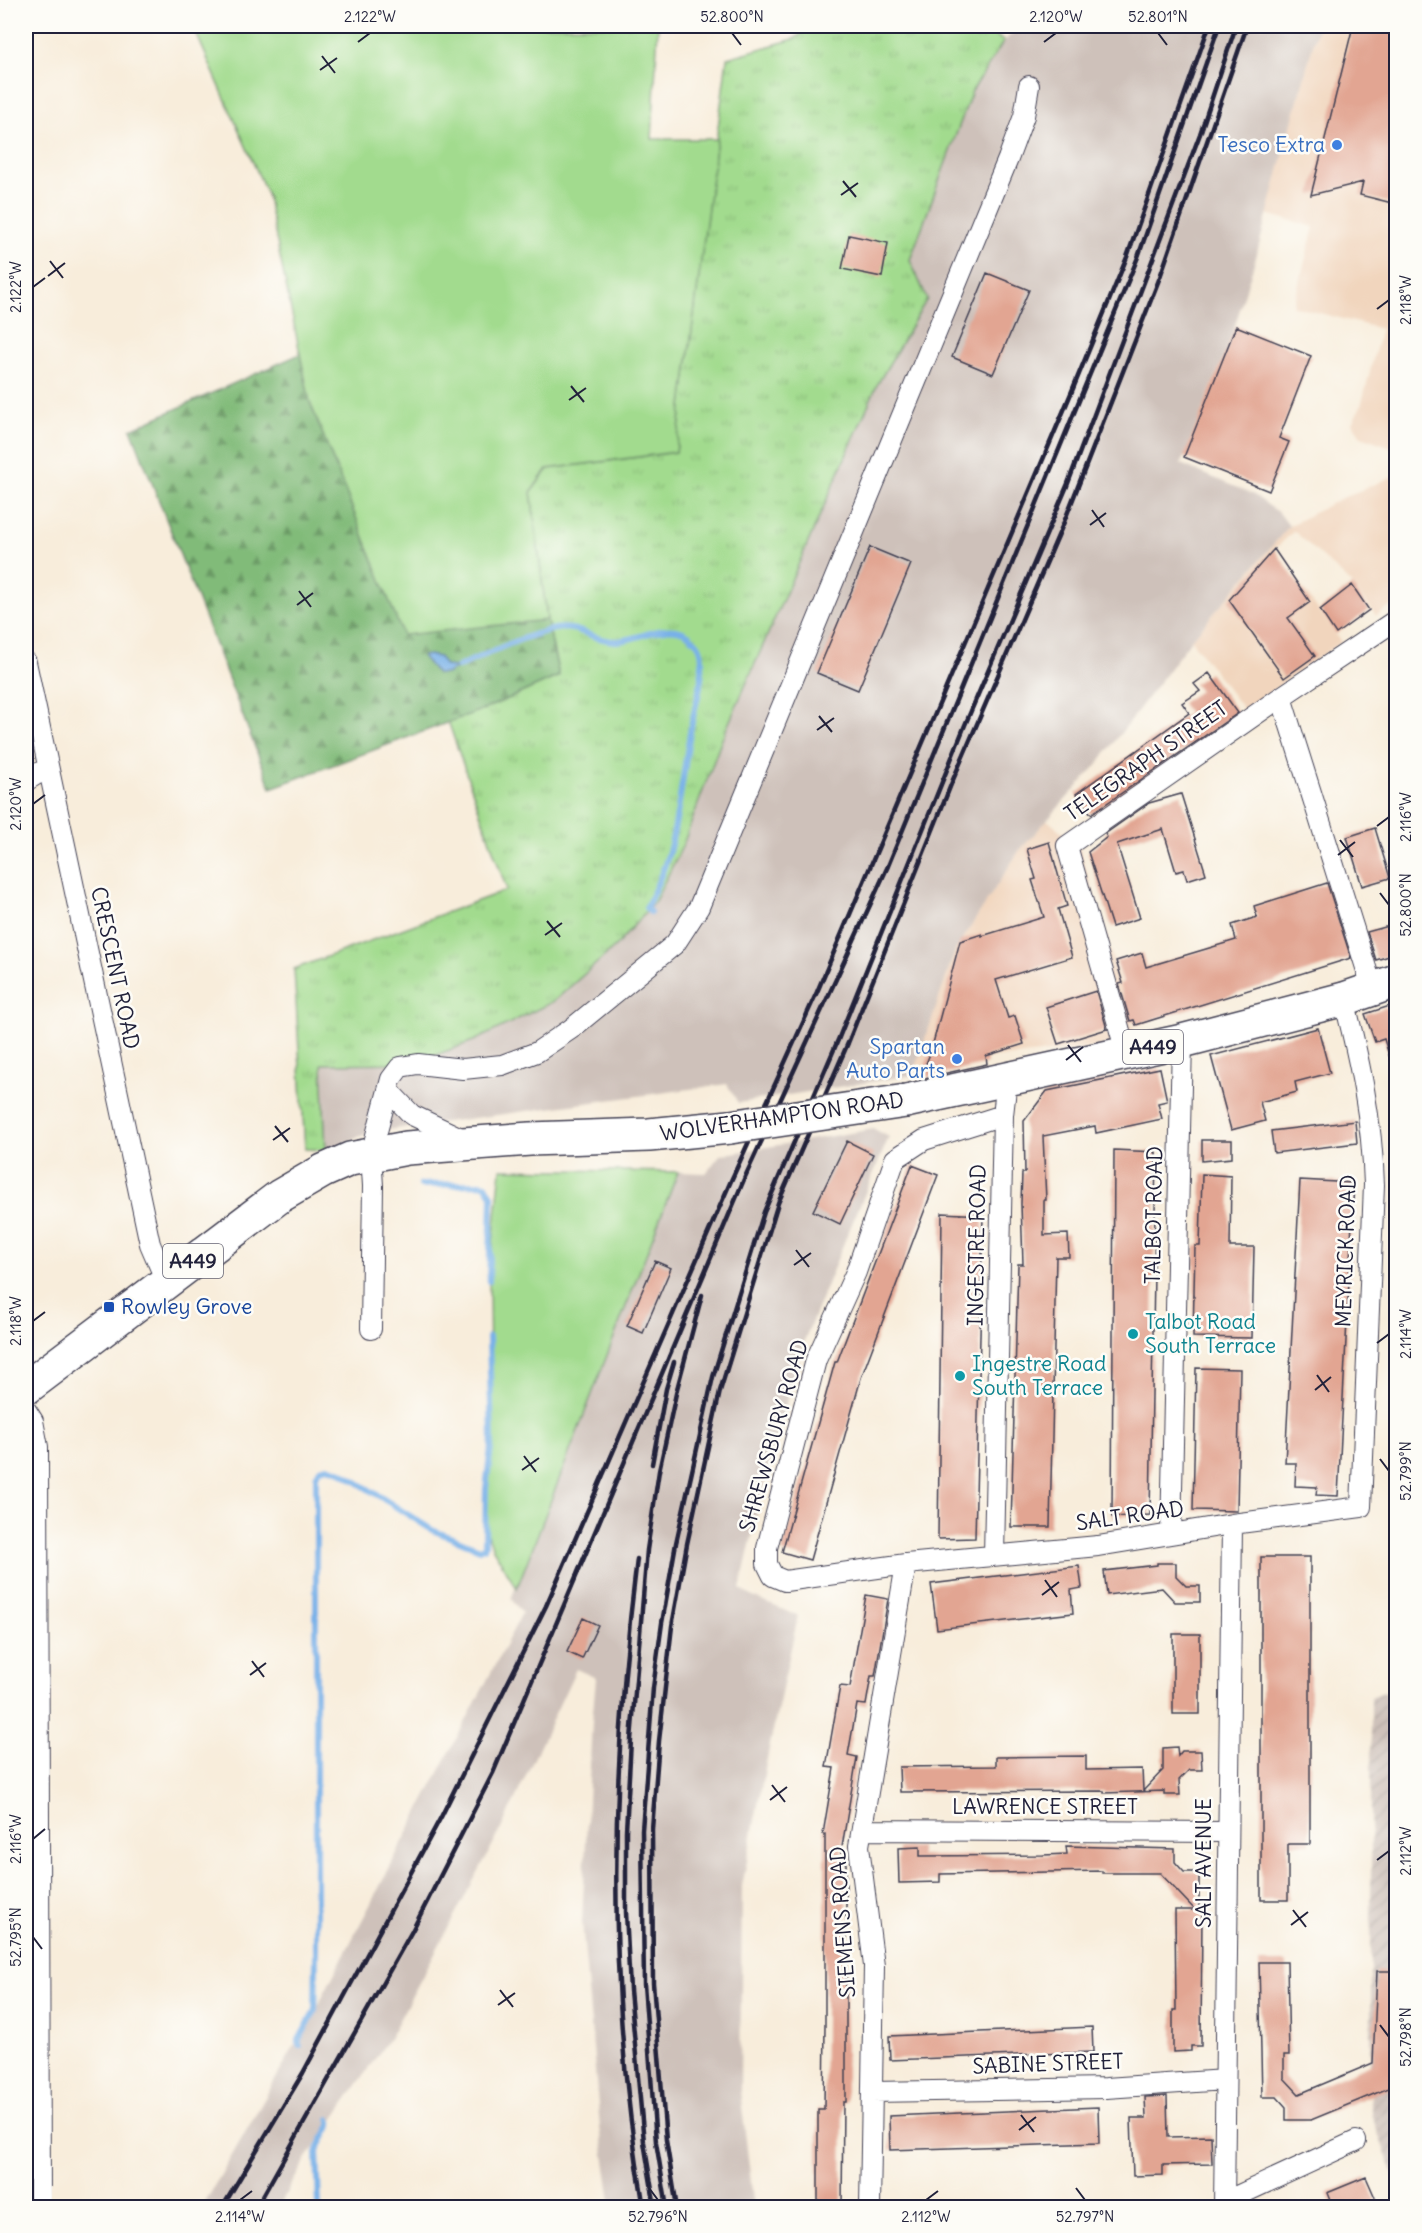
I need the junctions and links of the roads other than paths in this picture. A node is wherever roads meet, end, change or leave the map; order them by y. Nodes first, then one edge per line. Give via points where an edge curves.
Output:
1 (1029, 86) dead end
2 (1396, 621) edge
3 (26, 662) edge
4 (1281, 697) junction
5 (47, 768) junction
6 (26, 781) edge
7 (1371, 990) edge
8 (1182, 1041) junction
9 (1126, 1052) junction
10 (1007, 1080) junction
11 (389, 1091) junction
12 (1003, 1115) junction
13 (470, 1142) junction
14 (371, 1154) junction
15 (166, 1281) junction
16 (371, 1329) dead end
17 (26, 1388) edge
18 (26, 1410) edge
19 (1361, 1507) joint
20 (1232, 1524) junction
21 (1171, 1534) junction
22 (994, 1556) junction
23 (906, 1564) junction
24 (862, 1830) junction
25 (1227, 1832) junction
26 (1225, 2080) junction
27 (872, 2092) junction
28 (1356, 2141) dead end
29 (1224, 2205) edge
30 (40, 2208) edge
31 (870, 2208) edge

1 - 11 street via 1024,116 1008,159 699,907 675,944 537,1052 502,1065 463,1069 418,1064 400,1067 391,1079
2 - 4 street
3 - 5 street, CRESCENT ROAD
4 - 7 street, MEYRICK ROAD
4 - 9 street, TELEGRAPH STREET via 1067,846
5 - 6 street
5 - 15 street, CRESCENT ROAD via 150,1244
7 - 8 highway, WOLVERHAMPTON ROAD / A449
7 - 19 street, MEYRICK ROAD via 1360,1063 1368,1105 1374,1185
8 - 9 highway, WOLVERHAMPTON ROAD / A449
8 - 21 street, TALBOT ROAD
9 - 10 highway, WOLVERHAMPTON ROAD / A449
10 - 12 street, INGESTRE ROAD
10 - 13 highway, WOLVERHAMPTON ROAD / A449, bridge via 906,1101 730,1127 649,1135
11 - 13 street via 412,1115
11 - 14 street
12 - 22 street, INGESTRE ROAD
12 - 23 street, SHREWSBURY ROAD via 924,1140 895,1159 856,1272 816,1360 767,1548 767,1564 773,1576 785,1581
13 - 14 highway, WOLVERHAMPTON ROAD / A449
14 - 15 highway, A449 via 322,1171 280,1196
14 - 16 street
15 - 17 highway, A449
18 - 30 street via 39,1447
19 - 20 street, SALT ROAD
20 - 21 street, SALT ROAD
20 - 25 street, SALT AVENUE
21 - 22 street, SALT ROAD
22 - 23 street, SALT ROAD
23 - 24 street, SIEMENS ROAD
24 - 25 street, LAWRENCE STREET
24 - 27 street, SIEMENS ROAD via 859,1846 874,1966
25 - 26 street, SALT AVENUE
26 - 27 street, SABINE STREET via 1106,2088
26 - 29 street, SALT AVENUE
27 - 31 street, SIEMENS ROAD
28 - 29 street

